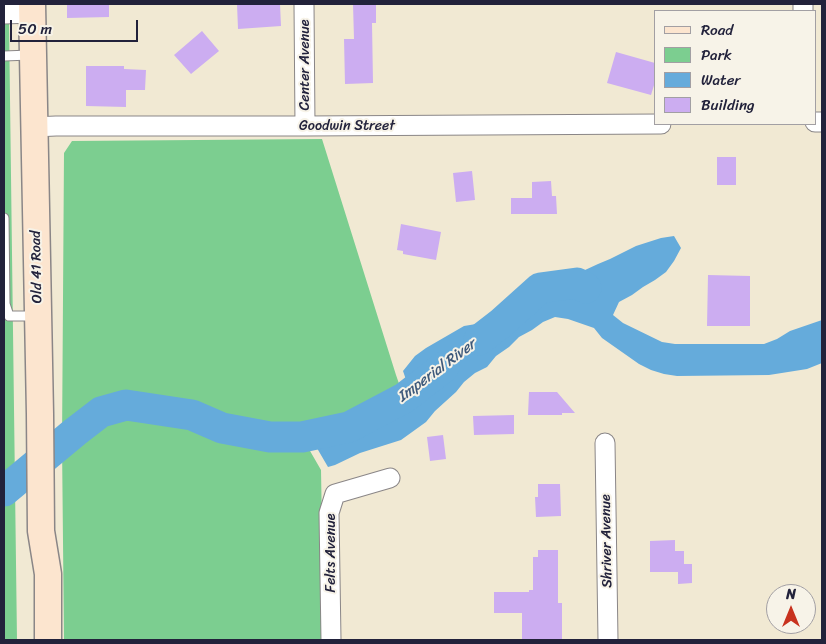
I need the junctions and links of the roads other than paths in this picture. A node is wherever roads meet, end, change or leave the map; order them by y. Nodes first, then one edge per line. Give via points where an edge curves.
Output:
1 (304, 4) edge
2 (32, 9) edge
3 (4, 14) edge
4 (33, 55) junction
5 (4, 56) edge
6 (654, 124) edge
7 (305, 126) junction
8 (34, 127) junction
9 (4, 218) edge
10 (38, 316) junction
11 (605, 443) dead end
12 (390, 478) dead end
13 (41, 531) junction
14 (34, 640) edge
15 (48, 640) edge
16 (331, 640) edge
17 (608, 640) edge

1 - 7 street, Center Avenue
2 - 3 street
2 - 4 street, Old 41 Road
4 - 5 lane
4 - 8 street, Old 41 Road
6 - 7 street, Goodwin Street
7 - 8 street, Goodwin Street
8 - 10 street, Old 41 Road
9 - 10 lane via 5,304 9,316
10 - 13 street, Old 41 Road
11 - 17 street, Shriver Avenue
12 - 16 street, Felts Avenue via 335,494 329,513
13 - 14 street, Old 41 Road via 34,573
13 - 15 street, Old 41 Road via 48,574

